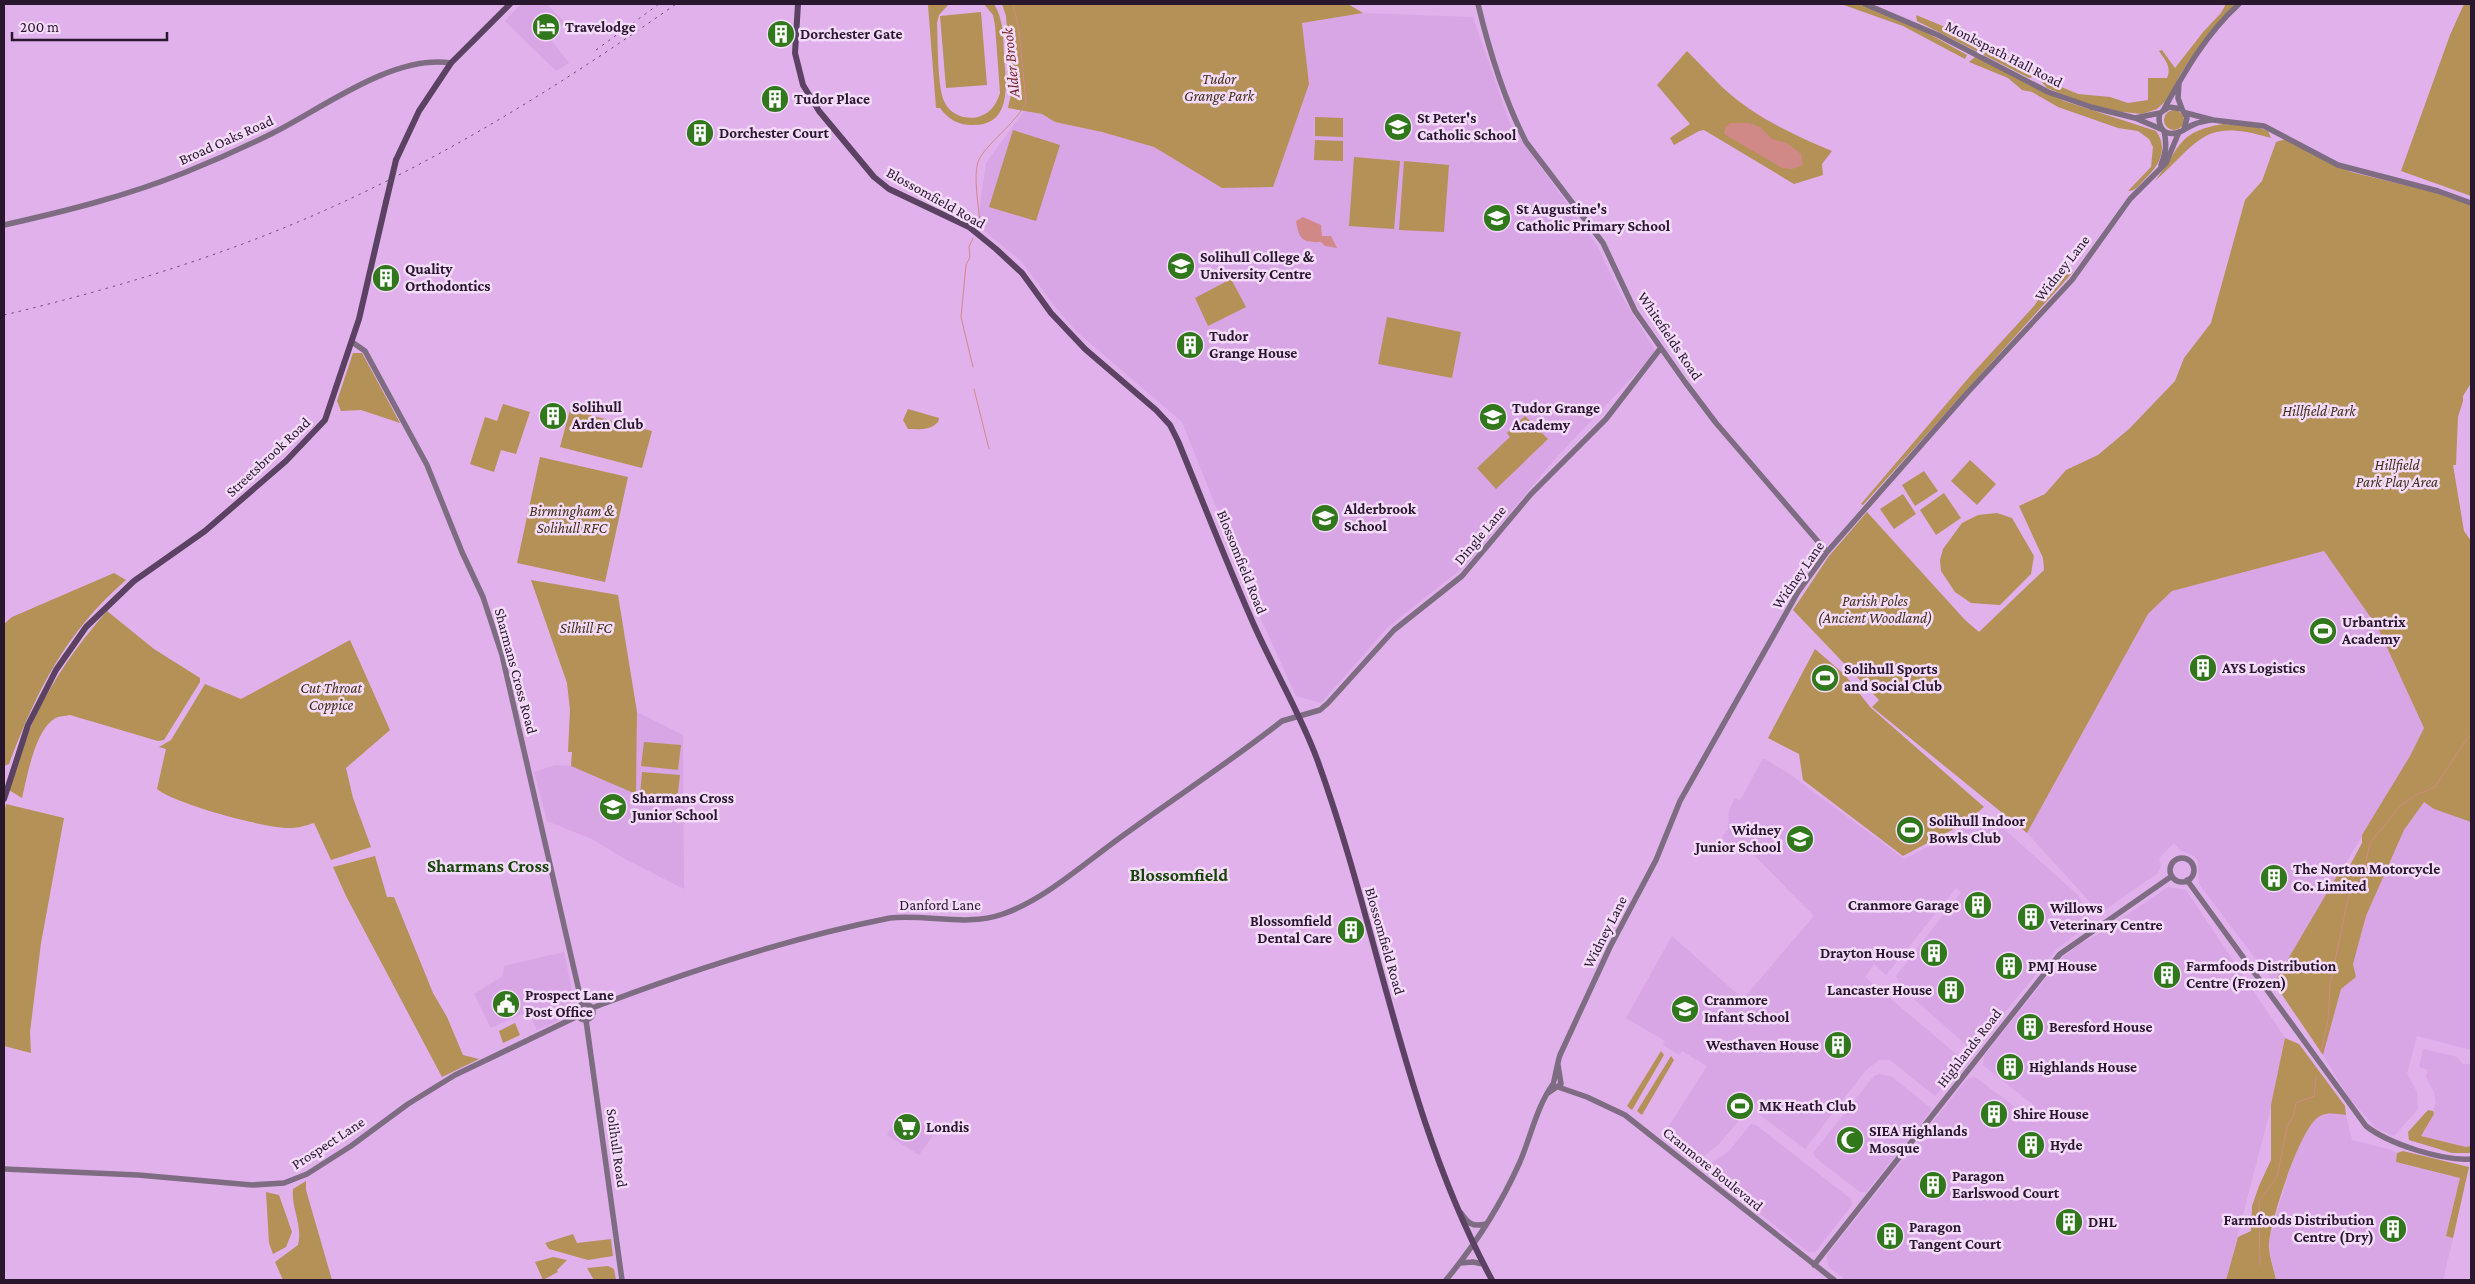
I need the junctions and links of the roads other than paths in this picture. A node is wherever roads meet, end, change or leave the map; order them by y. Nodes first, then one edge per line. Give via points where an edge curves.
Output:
1 (510, 4) edge
2 (798, 4) edge
3 (1478, 4) edge
4 (1864, 4) edge
5 (2240, 4) edge
6 (451, 63) junction
7 (2180, 81) junction
8 (2162, 111) junction
9 (2184, 111) junction
10 (2135, 118) junction
11 (2213, 120) junction
12 (2162, 130) junction
13 (2181, 131) junction
14 (2159, 169) junction
15 (2471, 203) edge
16 (4, 225) edge
17 (352, 342) junction
18 (1660, 348) junction
19 (1827, 552) junction
20 (1299, 714) junction
21 (4, 799) edge
22 (2172, 876) junction
23 (2187, 880) junction
24 (582, 1004) junction
25 (592, 1008) junction
26 (578, 1016) junction
27 (586, 1020) junction
28 (1557, 1083) junction
29 (2471, 1158) edge
30 (4, 1169) edge
31 (1457, 1207) junction
32 (1486, 1224) junction
33 (1473, 1244) junction
34 (1460, 1263) junction
35 (1483, 1264) junction
36 (1814, 1265) junction
37 (622, 1280) edge
38 (1446, 1280) edge
39 (1492, 1280) edge
40 (1834, 1280) edge

1 - 6 main road, Streetsbrook Road
2 - 20 main road, Blossomfield Road via 795,53 803,85 819,110 874,177 889,189 969,227 996,249 1022,273 1052,313 1085,348 1170,426 1253,622
3 - 18 street, Whitefields Road via 1497,67 1526,142 1603,243 1635,311
4 - 10 street, Monkspath Hall Road via 1938,34 2048,92
5 - 7 street via 2202,44
6 - 16 street, Broad Oaks Road via 422,64 385,73 273,133 186,172 97,202
6 - 17 main road, Streetsbrook Road, bridge via 419,111 396,160
7 - 8 street
7 - 9 street via 2178,98
8 - 9 street via 2173,106
8 - 10 street, Monkspath Hall Road
8 - 12 street via 2159,121
9 - 11 street
9 - 13 street via 2187,121
10 - 12 street, Monkspath Hall Road
11 - 13 street via 2196,123
11 - 15 street via 2264,126 2338,165
12 - 13 street via 2171,133
12 - 14 street, Widney Lane via 2167,142
13 - 14 street, Widney Lane via 2166,163
14 - 19 street, Widney Lane via 2130,199 2060,293
17 - 21 main road, Streetsbrook Road via 325,420 286,461 220,519 134,581 86,627 56,670 28,725
17 - 24 street, Sharmans Cross Road via 365,351 428,465 483,596 502,655
18 - 19 street, Whitefields Road via 1716,423
18 - 20 street, Dingle Lane via 1606,419 1531,494 1462,576 1394,630 1320,710
19 - 28 street, Widney Lane via 1786,613 1680,801 1656,860 1610,947 1558,1062
20 - 25 street, Danford Lane via 1282,721 1048,889 1003,914 969,920 910,916 881,920 749,953 666,979
20 - 31 main road, Blossomfield Road via 1317,759 1358,892 1421,1114
22 - 23 street via 2179,881
22 - 23 street, Highlands Road via 2175,860 2186,859 2194,866 2192,877
22 - 36 street, Highlands Road via 2060,954
23 - 29 street via 2366,1126 2384,1138 2424,1151
24 - 25 street
24 - 26 street via 577,1009
25 - 27 street via 592,1016
26 - 27 street
26 - 30 street, Prospect Lane via 455,1075 307,1174 284,1183 252,1185 138,1175
27 - 37 street, Solihull Road
28 - 32 street, Widney Lane via 1544,1095 1519,1163
28 - 36 street, Cranmore Boulevard via 1625,1116
31 - 32 street via 1470,1224
31 - 33 main road, Blossomfield Road
32 - 33 street, Widney Lane
33 - 34 street, Widney Lane
33 - 35 main road, Blossomfield Road
34 - 35 street
34 - 38 street, Widney Lane
35 - 39 main road, Blossomfield Road
36 - 40 street, Cranmore Boulevard

